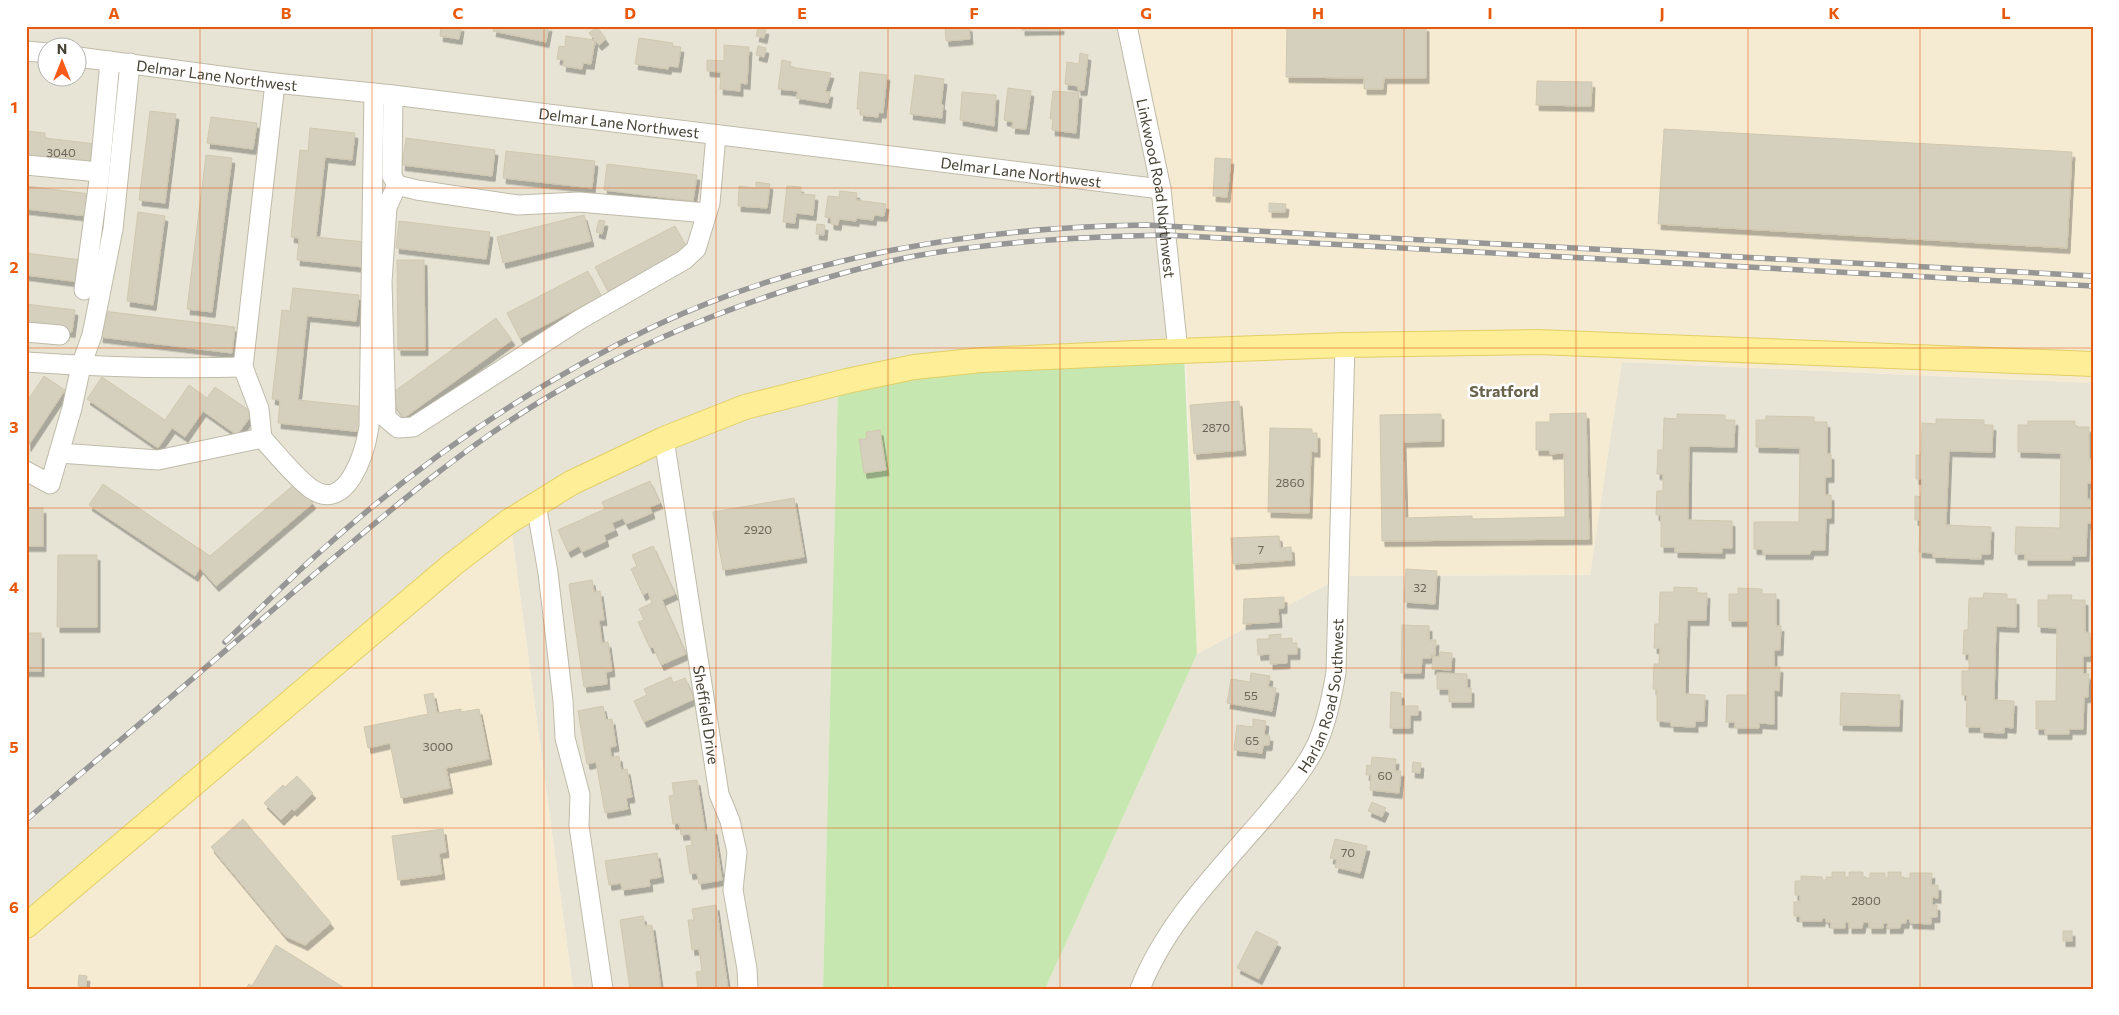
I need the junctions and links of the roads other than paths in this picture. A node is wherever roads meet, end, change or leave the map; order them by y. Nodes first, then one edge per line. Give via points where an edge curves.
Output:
1 (1127, 26) edge
2 (88, 58) edge
3 (110, 61) junction
4 (130, 63) junction
5 (275, 83) junction
6 (374, 93) junction
7 (393, 95) junction
8 (716, 135) junction
9 (26, 165) edge
10 (99, 172) junction
11 (396, 185) junction
12 (1161, 189) junction
13 (706, 213) junction
14 (84, 290) dead end
15 (26, 332) edge
16 (60, 335) dead end
17 (1345, 345) junction
18 (1178, 351) junction
19 (26, 362) edge
20 (2093, 364) edge
21 (80, 366) junction
22 (243, 367) junction
23 (262, 438) junction
24 (664, 440) junction
25 (59, 454) junction
26 (26, 471) edge
27 (536, 504) junction
28 (26, 926) edge
29 (603, 989) edge
30 (748, 989) edge
31 (1140, 989) edge

1 - 12 street, Linkwood Road Northwest
2 - 3 street, Delmar Lane Northwest
3 - 4 street, Delmar Lane Northwest
3 - 10 street
4 - 5 street, Delmar Lane Northwest
4 - 21 street via 113,229 92,335
5 - 6 street, Delmar Lane Northwest
5 - 22 street
6 - 7 street, Delmar Lane Northwest
6 - 23 street via 369,427 366,448 356,472 345,487 322,494 310,488
7 - 8 street, Delmar Lane Northwest
7 - 11 street via 392,176
8 - 12 street, Delmar Lane Northwest
8 - 13 street via 710,203
9 - 10 street
10 - 14 street
11 - 13 street via 518,205 578,202
11 - 13 street via 388,207 382,282 386,418 398,428 412,427 579,320 684,260 696,249
12 - 18 street, Linkwood Road Northwest
15 - 16 street
17 - 18 main road
17 - 20 main road via 1537,342
17 - 31 street, Harlan Road Southwest via 1336,672 1328,716 1298,776 1182,914 1146,972
18 - 24 main road via 982,360 914,367 745,408
19 - 21 street
21 - 22 street
21 - 25 street
22 - 23 street via 259,409
23 - 25 street via 158,460
24 - 27 main road via 571,483
24 - 30 street, Sheffield Drive via 720,794 737,852 733,890
25 - 26 street via 50,484
27 - 28 main road via 452,565
27 - 29 street via 548,573 565,738 580,796 579,826

